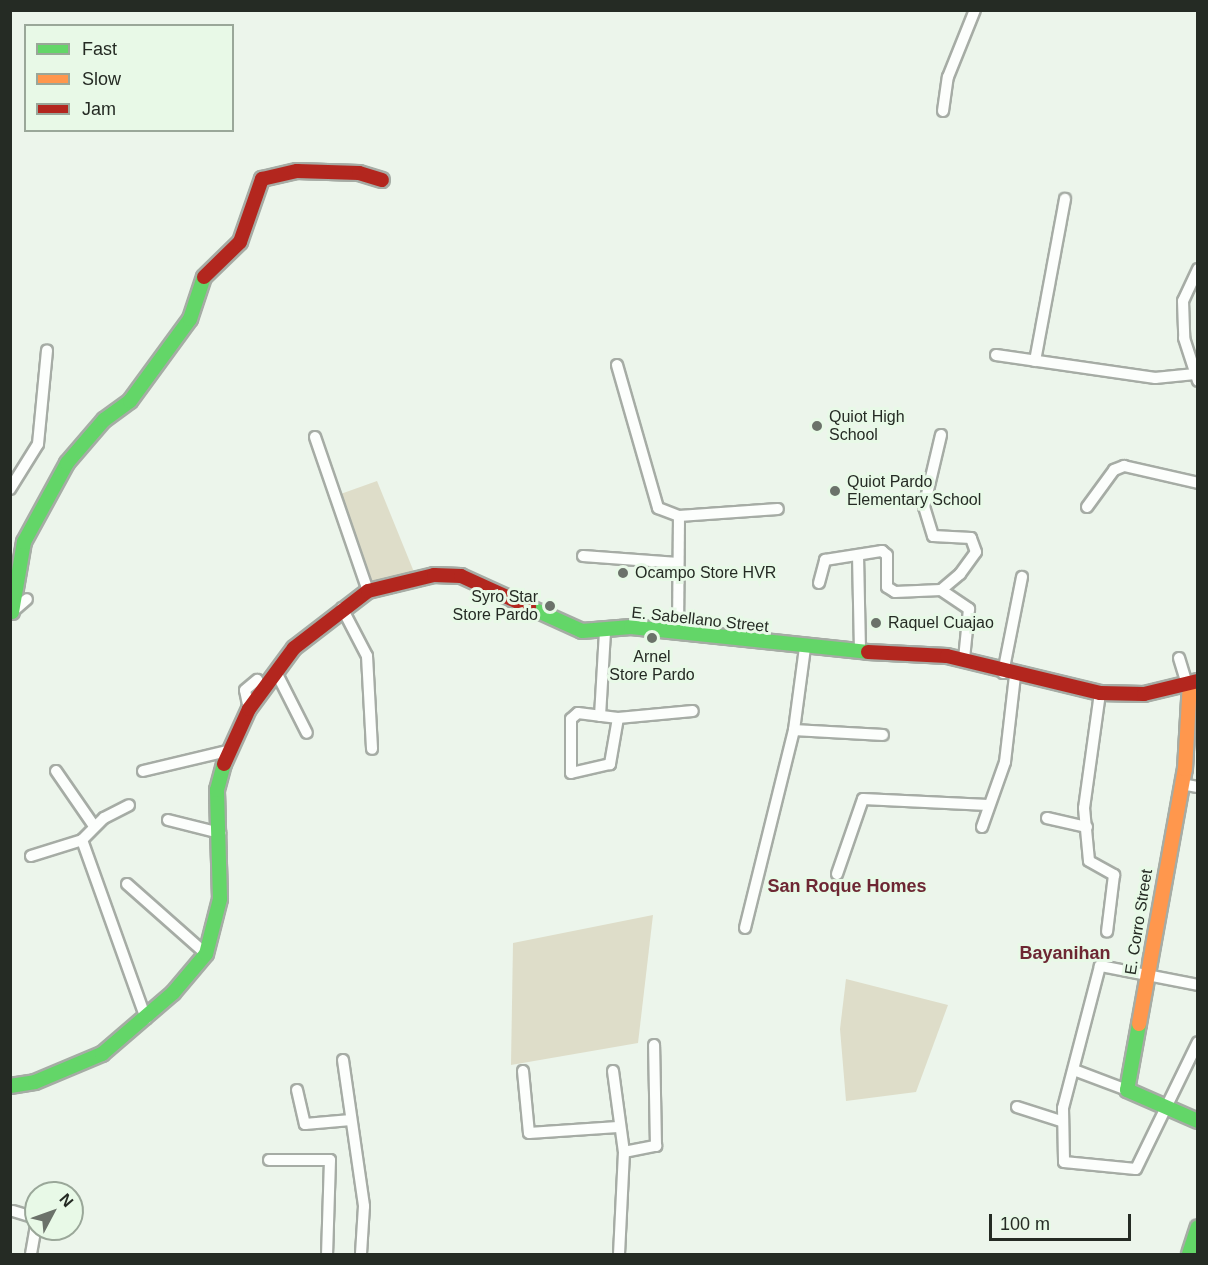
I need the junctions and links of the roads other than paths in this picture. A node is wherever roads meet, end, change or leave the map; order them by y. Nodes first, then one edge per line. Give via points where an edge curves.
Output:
1 (975, 10) edge
2 (943, 111) dead end
3 (382, 180) dead end
4 (1065, 199) dead end
5 (1197, 269) edge
6 (47, 350) dead end
7 (996, 355) dead end
8 (1035, 361) junction
9 (616, 365) dead end
10 (1196, 377) edge
11 (941, 435) dead end
12 (315, 437) dead end
13 (1197, 483) edge
14 (10, 489) edge
15 (1087, 507) dead end
16 (778, 509) dead end
17 (679, 516) junction
18 (858, 555) junction
19 (583, 556) dead end
20 (678, 563) junction
21 (1022, 577) dead end
22 (819, 583) dead end
23 (942, 590) junction
24 (368, 591) junction
25 (27, 599) dead end
26 (342, 608) junction
27 (11, 613) edge
28 (678, 631) junction
29 (604, 632) junction
30 (805, 648) junction
31 (860, 651) junction
32 (1179, 658) dead end
33 (964, 659) junction
34 (276, 672) junction
35 (1009, 674) junction
36 (257, 680) dead end
37 (1191, 682) edge
38 (1100, 693) junction
39 (249, 709) junction
40 (693, 711) dead end
41 (600, 716) junction
42 (618, 718) junction
43 (794, 730) junction
44 (307, 733) dead end
45 (882, 735) dead end
46 (372, 749) dead end
47 (228, 751) junction
48 (56, 771) dead end
49 (143, 771) dead end
50 (1181, 784) junction
51 (1197, 788) edge
52 (129, 805) dead end
53 (988, 806) junction
54 (1047, 818) dead end
55 (168, 820) dead end
56 (94, 826) junction
57 (982, 827) dead end
58 (1087, 827) junction
59 (220, 833) junction
60 (82, 840) junction
61 (31, 856) dead end
62 (837, 874) dead end
63 (127, 884) dead end
64 (745, 928) dead end
65 (1107, 932) dead end
66 (206, 954) junction
67 (1147, 975) junction
68 (1197, 985) edge
69 (146, 1019) junction
70 (1197, 1042) edge
71 (654, 1045) dead end
72 (343, 1060) dead end
73 (1074, 1070) junction
74 (523, 1071) dead end
75 (613, 1071) dead end
76 (10, 1086) edge
77 (297, 1090) dead end
78 (1127, 1090) junction
79 (1017, 1107) dead end
80 (1167, 1107) junction
81 (351, 1120) junction
82 (1061, 1121) junction
83 (1197, 1121) edge
84 (618, 1127) junction
85 (624, 1152) junction
86 (269, 1160) dead end
87 (13, 1211) dead end
88 (24, 1214) edge
89 (1197, 1227) edge
90 (327, 1254) edge
91 (361, 1254) edge
92 (619, 1254) edge
93 (1189, 1254) edge

1 - 2 street via 948,77
3 - 27 street via 358,174 297,171 262,179 240,242 206,275 190,320 130,401 104,420 67,463 24,542
4 - 8 street
5 - 10 street via 1183,301 1184,338
6 - 14 street via 38,444
7 - 8 street
8 - 10 street via 1155,378
9 - 17 street via 658,508
11 - 23 street via 924,507 932,534 967,535 976,552
12 - 24 street
13 - 15 street via 1124,466 1114,470
16 - 17 street
17 - 20 street
18 - 22 street via 825,560
18 - 23 street via 885,552 890,590
18 - 31 street
19 - 20 street
20 - 28 street
21 - 35 street
23 - 33 street via 969,609
24 - 26 street, E. Sabellano Street
24 - 29 street, E. Sabellano Street via 434,575 461,576 582,631
25 - 27 street
26 - 34 street, E. Sabellano Street via 304,637
26 - 46 street via 367,656
28 - 29 street, E. Sabellano Street via 631,627
28 - 30 street, E. Sabellano Street
29 - 41 street
30 - 31 street, E. Sabellano Street
30 - 43 street
31 - 33 street, E. Sabellano Street
32 - 37 street
33 - 35 street, E. Sabellano Street
34 - 39 street, E. Sabellano Street
34 - 44 street
35 - 38 street, E. Sabellano Street
35 - 53 street via 1005,762
36 - 39 street via 245,690
37 - 38 street, E. Sabellano Street via 1144,694
37 - 50 street, E. Corro Street
38 - 58 street via 1084,808
39 - 47 street, E. Sabellano Street
40 - 42 street
41 - 42 street
41 - 42 street via 578,713 571,719 571,773 610,764
43 - 45 street
43 - 64 street
47 - 49 street
47 - 59 street, E. Sabellano Street via 217,790
48 - 56 street
50 - 51 street
50 - 67 street, E. Corro Street
52 - 56 street
53 - 57 street
53 - 62 street via 863,799
54 - 58 street
55 - 59 street
56 - 60 street
58 - 65 street via 1091,865 1114,875
59 - 66 street, E. Sabellano Street via 220,899
60 - 61 street
60 - 69 street
63 - 66 street
66 - 69 street, E. Sabellano Street
67 - 68 street
67 - 73 street via 1100,966
67 - 78 street, E. Corro Street
69 - 76 street, E. Sabellano Street via 102,1054
70 - 80 street
71 - 85 street via 656,1146
72 - 81 street
73 - 78 street
73 - 82 street
74 - 84 street via 529,1133
75 - 84 street
77 - 81 street via 305,1124
78 - 80 street
79 - 82 street
80 - 82 street via 1140,1165 1132,1170 1064,1162
80 - 83 street
81 - 91 street via 364,1206
84 - 85 street
85 - 92 street
86 - 90 street via 330,1160
87 - 88 street
89 - 93 street

